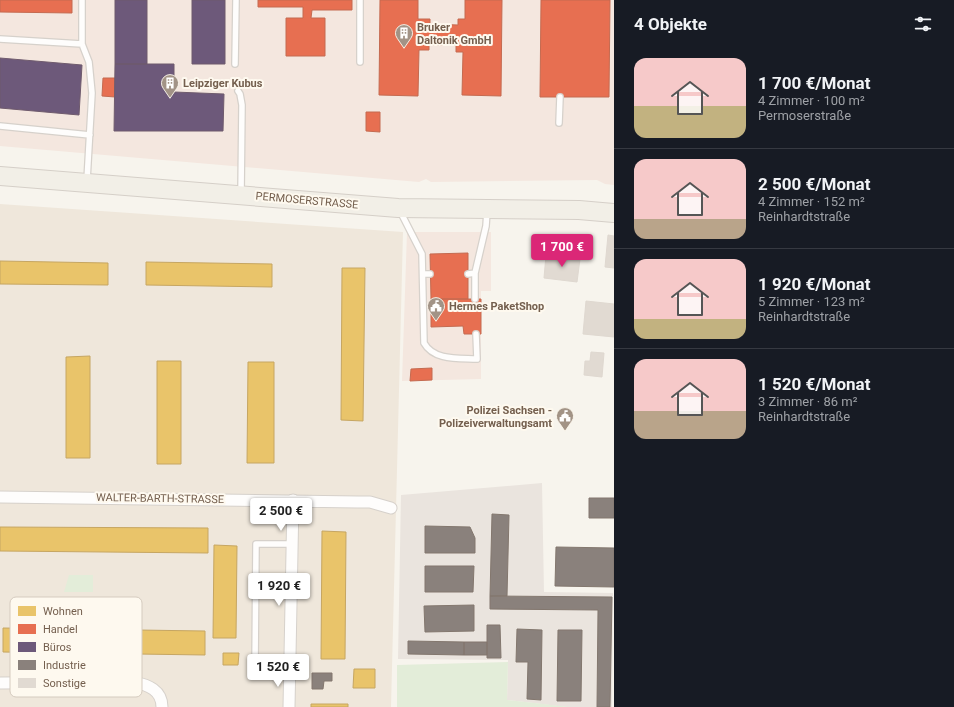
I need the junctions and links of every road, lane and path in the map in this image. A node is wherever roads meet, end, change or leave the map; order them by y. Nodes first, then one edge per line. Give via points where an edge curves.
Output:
1 (82, 0) edge
2 (236, 0) edge
3 (360, 0) edge
4 (0, 40) edge
5 (82, 44) junction
6 (360, 62) dead end
7 (235, 64) dead end
8 (238, 91) dead end
9 (560, 97) dead end
10 (559, 123) dead end
11 (0, 126) edge
12 (90, 135) junction
13 (0, 176) edge
14 (86, 183) junction
15 (240, 195) junction
16 (398, 208) junction
17 (487, 208) junction
18 (614, 213) edge
19 (475, 273) junction
20 (423, 274) junction
21 (430, 274) dead end
22 (468, 274) dead end
23 (475, 299) dead end
24 (476, 334) dead end
25 (0, 497) edge
26 (293, 500) junction
27 (391, 508) dead end
28 (292, 544) junction
29 (290, 667) junction
30 (0, 683) edge
31 (10, 683) edge
32 (142, 684) edge
33 (162, 707) edge
34 (289, 707) edge

1 - 5 lane
2 - 7 lane
3 - 6 lane
4 - 5 lane
5 - 12 lane via 92,77
8 - 15 lane via 242,105
9 - 10 lane
11 - 12 lane
12 - 14 lane
13 - 14 main road, PERMOSERSTRASSE
14 - 15 main road, PERMOSERSTRASSE
15 - 16 main road, PERMOSERSTRASSE
16 - 17 main road, PERMOSERSTRASSE
16 - 20 lane via 422,254
17 - 18 main road, PERMOSERSTRASSE
17 - 19 lane via 486,225
19 - 22 lane
19 - 23 lane
20 - 21 lane
20 - 24 lane via 424,343 429,351 454,358 477,358
25 - 26 street, WALTER-BARTH-STRASSE
26 - 27 street, WALTER-BARTH-STRASSE via 370,502
26 - 28 street
28 - 29 street
28 - 29 lane via 256,544 255,667
29 - 34 street
30 - 31 street
32 - 33 street via 152,686 162,700

